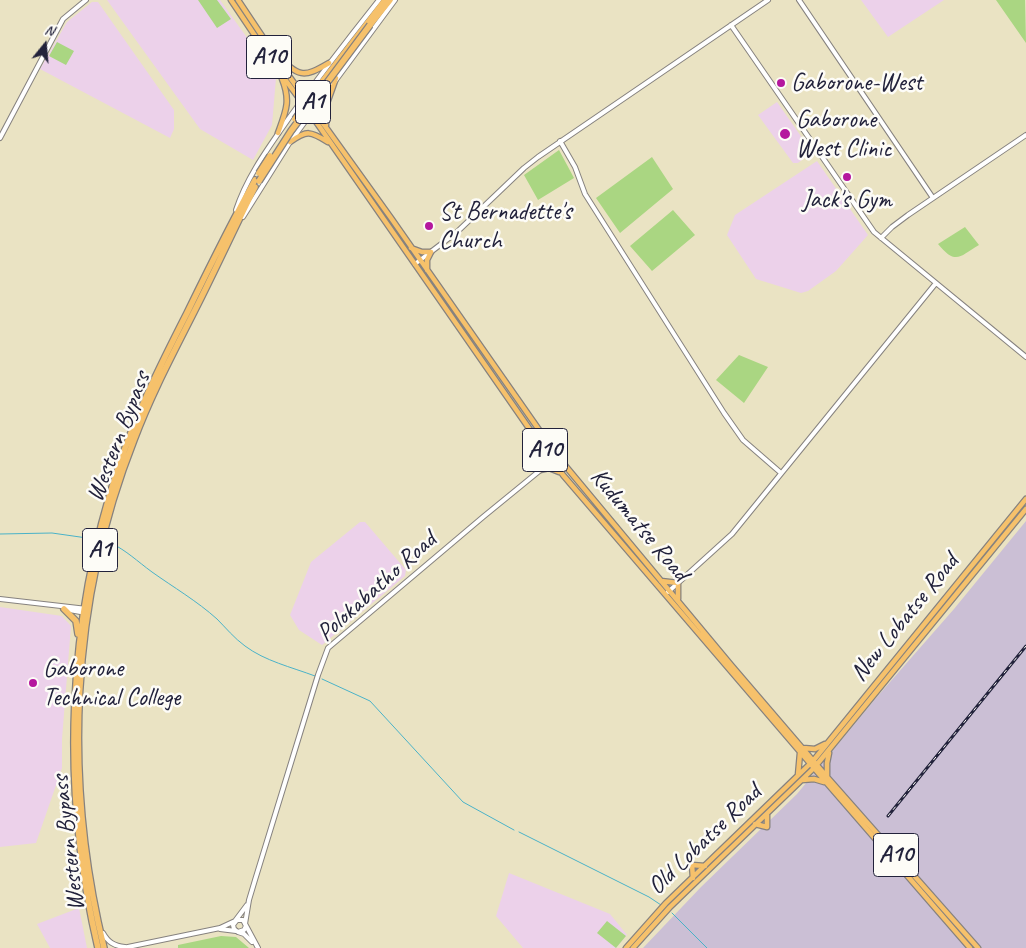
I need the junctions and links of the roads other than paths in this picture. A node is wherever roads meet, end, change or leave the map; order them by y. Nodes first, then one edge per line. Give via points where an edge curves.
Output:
1 (86, 0) edge
2 (231, 0) edge
3 (238, 0) edge
4 (379, 0) edge
5 (385, 0) edge
6 (390, 0) edge
7 (395, 0) edge
8 (768, 0) edge
9 (799, 0) edge
10 (731, 26) junction
11 (271, 49) junction
12 (329, 63) junction
13 (278, 70) junction
14 (336, 78) junction
15 (314, 85) junction
16 (324, 94) junction
17 (305, 97) junction
18 (301, 102) junction
19 (312, 111) junction
20 (287, 121) junction
21 (300, 129) junction
22 (327, 130) junction
23 (278, 133) junction
24 (1026, 135) edge
25 (0, 138) edge
26 (560, 141) junction
27 (290, 142) junction
28 (329, 142) junction
29 (257, 180) junction
30 (933, 198) junction
31 (235, 221) junction
32 (881, 238) junction
33 (409, 246) junction
34 (431, 252) junction
35 (420, 260) junction
36 (415, 264) junction
37 (428, 272) junction
38 (936, 283) junction
39 (1026, 357) edge
40 (542, 447) junction
41 (558, 457) junction
42 (552, 460) junction
43 (540, 470) junction
44 (782, 473) junction
45 (563, 475) junction
46 (1026, 500) edge
47 (1026, 509) edge
48 (661, 581) junction
49 (678, 583) junction
50 (670, 591) junction
51 (665, 595) junction
52 (0, 599) edge
53 (678, 600) junction
54 (57, 606) junction
55 (64, 609) junction
56 (86, 611) junction
57 (78, 658) junction
58 (828, 742) junction
59 (830, 749) junction
60 (801, 750) junction
61 (813, 765) junction
62 (798, 776) junction
63 (827, 777) junction
64 (802, 780) junction
65 (826, 782) junction
66 (767, 814) junction
67 (756, 824) junction
68 (705, 866) junction
69 (693, 878) junction
70 (249, 900) junction
71 (235, 921) junction
72 (246, 925) junction
73 (99, 927) junction
74 (220, 928) junction
75 (237, 931) junction
76 (98, 948) edge
77 (104, 948) edge
78 (124, 948) edge
79 (258, 948) edge
80 (626, 948) edge
81 (633, 948) edge
82 (970, 948) edge
83 (978, 948) edge

1 - 25 street via 63,19
2 - 13 main road, Kudumatse Road / A10
3 - 11 main road, Kudumatse Road / A10
4 - 12 street
5 - 29 highway, Western Bypass / A1, bridge via 278,142
6 - 29 highway, Western Bypass / A1, bridge via 290,131
7 - 14 street
8 - 10 street
9 - 30 street
10 - 26 street
10 - 32 street via 870,227
11 - 12 main road via 293,70 306,74
11 - 17 main road, Kudumatse Road / A10
12 - 15 street
13 - 18 main road, Kudumatse Road / A10
13 - 23 main road via 288,100
14 - 16 street
14 - 22 main road via 325,109
15 - 16 street via 315,94
15 - 17 street
16 - 19 street
17 - 18 street
17 - 19 main road, Kudumatse Road / A10
18 - 19 main road, Kudumatse Road / A10
18 - 20 street
19 - 21 street
19 - 22 main road, Kudumatse Road / A10
19 - 28 main road, Kudumatse Road / A10
20 - 21 street via 298,118
20 - 23 street
21 - 27 street
22 - 33 main road, Kudumatse Road / A10
23 - 31 street via 251,176 239,202
24 - 30 street
26 - 34 street via 524,168 457,232
26 - 44 street via 575,167 584,194 724,413 743,440
27 - 28 main road via 309,132
27 - 31 street via 247,211
28 - 36 main road, Kudumatse Road / A10
29 - 31 highway, Western Bypass / A1
30 - 32 street
31 - 56 highway, Western Bypass / A1 via 153,382 129,439 100,529
32 - 38 street
33 - 34 main road via 417,251
33 - 35 main road, Kudumatse Road / A10
34 - 35 street
34 - 37 main road via 427,260
35 - 36 street
35 - 37 main road, Kudumatse Road / A10
36 - 40 main road, Kudumatse Road / A10
37 - 41 main road, Kudumatse Road / A10
38 - 39 street
38 - 44 street
40 - 42 main road, Kudumatse Road / A10
40 - 43 main road via 544,459
41 - 42 street, Polokabatho Road
41 - 48 main road, Kudumatse Road / A10
42 - 43 street, Polokabatho Road
42 - 45 main road, Kudumatse Road / A10
43 - 45 main road via 552,468
43 - 70 street, Polokabatho Road via 328,648
44 - 49 street via 732,534
45 - 51 main road, Kudumatse Road / A10
46 - 58 main road, New Lobatse Road
47 - 59 main road
48 - 49 main road
48 - 50 main road, Kudumatse Road / A10
49 - 50 street
49 - 53 main road
50 - 51 street
50 - 53 main road, Kudumatse Road / A10
51 - 60 main road, Kudumatse Road / A10
52 - 54 street
53 - 60 main road, Kudumatse Road / A10
54 - 55 street
54 - 56 street
55 - 56 street
55 - 57 highway via 74,617 77,626
56 - 57 highway, Western Bypass / A1
56 - 73 highway, Western Bypass / A1 via 78,759 83,832
57 - 76 highway, Western Bypass / A1 via 73,735 76,812
58 - 60 main road via 815,749
58 - 61 main road, New Lobatse Road
59 - 61 main road
59 - 63 main road
60 - 61 main road, Kudumatse Road / A10
60 - 62 main road
61 - 62 main road, Old Lobatse Road
61 - 63 main road, Kudumatse Road / A10
61 - 64 main road
61 - 65 main road, Kudumatse Road / A10
62 - 68 main road, Old Lobatse Road
63 - 83 main road, Kudumatse Road / A10
64 - 65 main road
64 - 66 main road
65 - 82 main road, Kudumatse Road / A10
66 - 67 main road
66 - 67 main road via 766,827
67 - 81 main road, Old Lobatse Road via 670,906
68 - 69 main road, Old Lobatse Road
68 - 69 main road via 692,865
69 - 80 main road, Old Lobatse Road
70 - 71 street
70 - 72 street
71 - 72 street via 241,919
71 - 74 street
71 - 75 street via 233,925
72 - 75 street via 244,930
72 - 79 street
73 - 77 highway, Western Bypass / A1
73 - 78 street via 110,942
74 - 75 street
74 - 78 street
75 - 79 street

